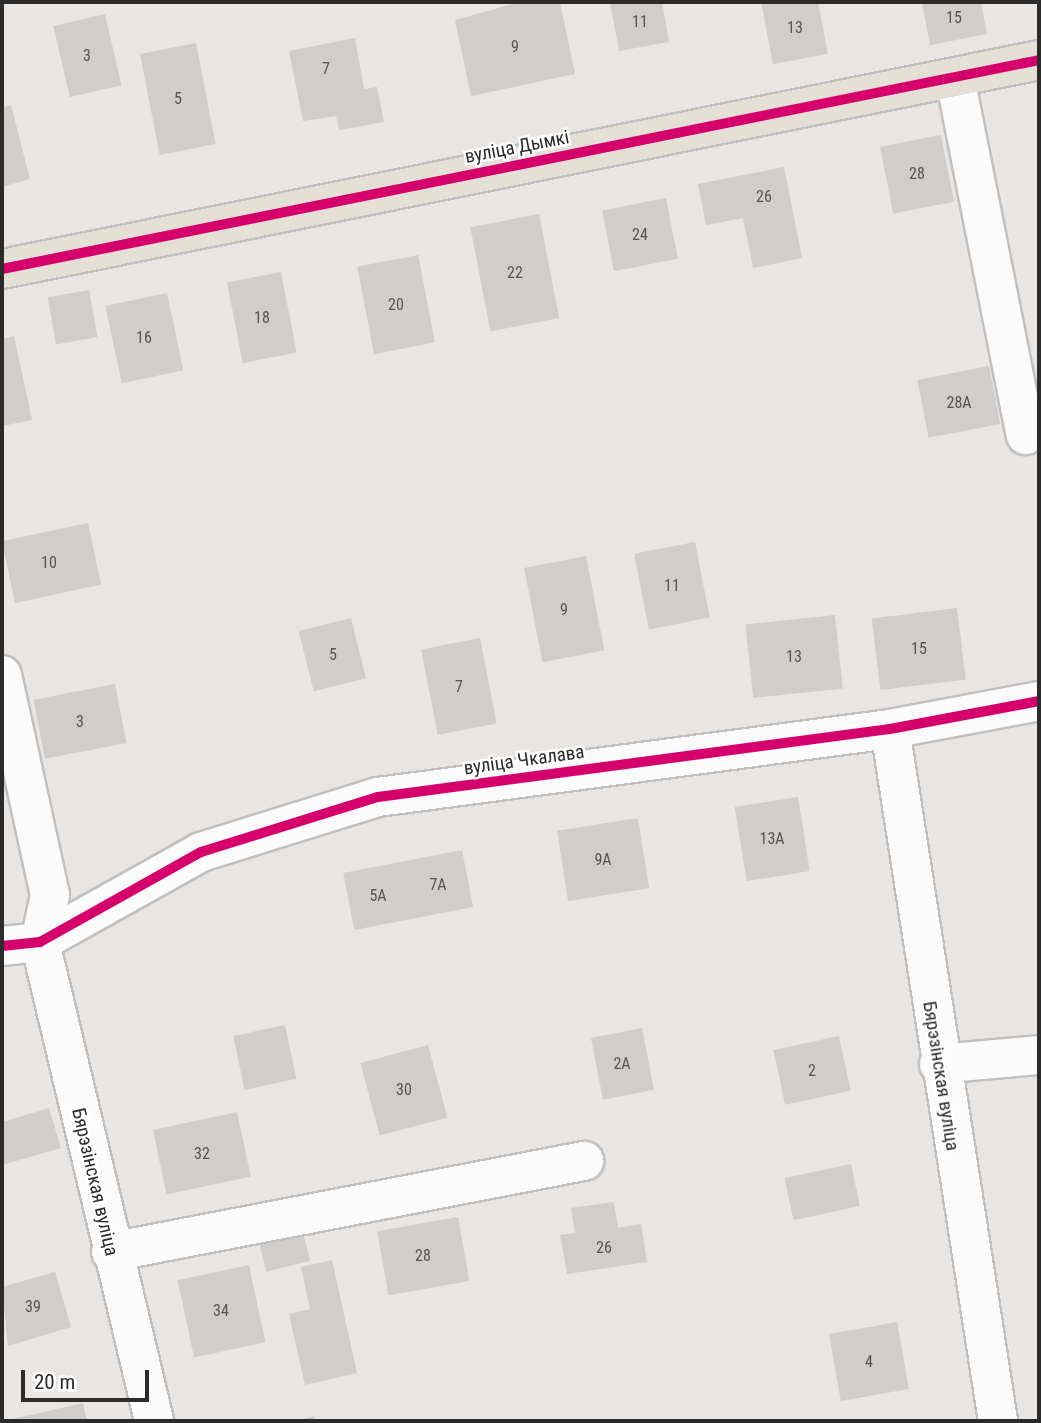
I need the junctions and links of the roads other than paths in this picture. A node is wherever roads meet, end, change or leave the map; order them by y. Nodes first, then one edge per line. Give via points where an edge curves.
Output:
1 (1039, 60) edge
2 (955, 78) junction
3 (2, 269) edge
4 (1026, 435) dead end
5 (2, 675) edge
6 (1039, 701) edge
7 (890, 729) junction
8 (40, 942) junction
9 (2, 946) edge
10 (1039, 1055) edge
11 (939, 1064) junction
12 (584, 1161) dead end
13 (111, 1252) junction
14 (154, 1421) edge
15 (998, 1421) edge

1 - 2 main road, вуліца Дымкі
2 - 3 main road, вуліца Дымкі
2 - 4 street
5 - 8 street via 50,895
6 - 7 street, вуліца Чкалава
7 - 8 street, вуліца Чкалава via 378,797 201,852
7 - 11 street, Бярэзінская вуліца
8 - 9 street
8 - 13 street, Бярэзінская вуліца
10 - 11 street
11 - 15 street, Бярэзінская вуліца
12 - 13 street
13 - 14 street, Бярэзінская вуліца

